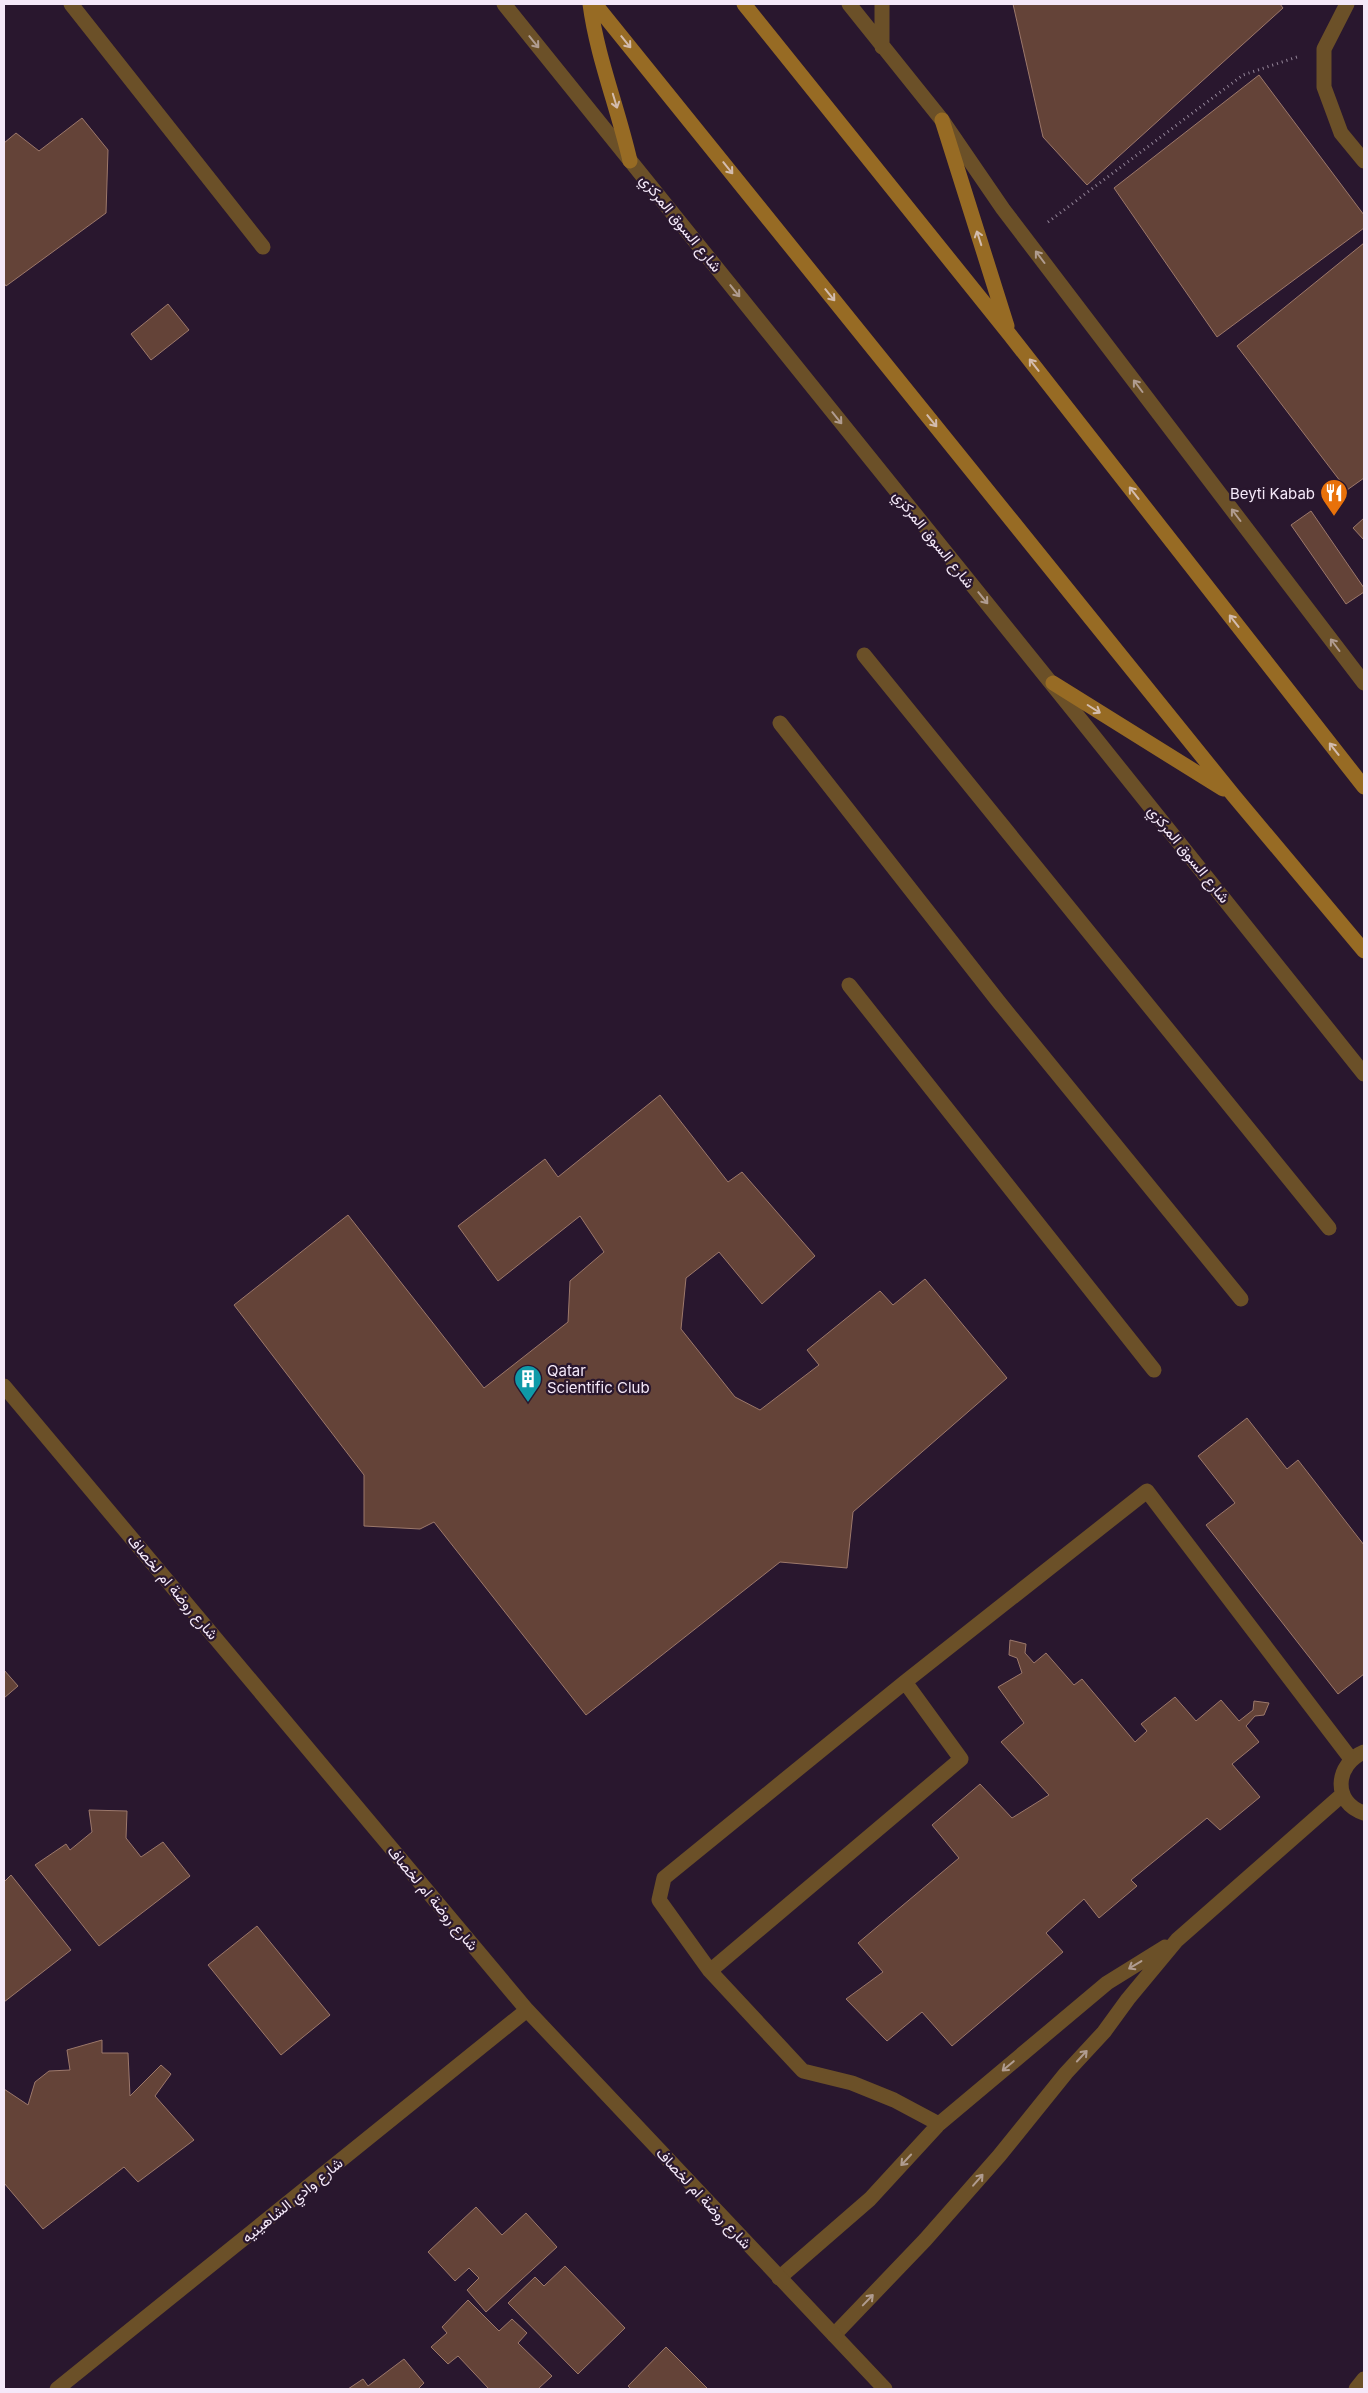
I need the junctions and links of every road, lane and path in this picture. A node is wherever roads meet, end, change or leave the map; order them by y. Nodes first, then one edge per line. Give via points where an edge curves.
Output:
1 (71, 4) edge
2 (504, 4) edge
3 (590, 4) edge
4 (595, 4) edge
5 (744, 4) edge
6 (849, 4) edge
7 (882, 4) edge
8 (1347, 4) edge
9 (882, 48) junction
10 (1324, 49) junction
11 (942, 120) junction
12 (630, 161) junction
13 (1364, 161) edge
14 (1026, 239) junction
15 (262, 247) dead end
16 (1010, 335) junction
17 (864, 655) dead end
18 (1053, 683) junction
19 (1364, 683) edge
20 (780, 723) dead end
21 (1364, 788) edge
22 (1234, 796) junction
23 (1364, 951) edge
24 (849, 985) dead end
25 (1364, 1074) edge
26 (1329, 1228) dead end
27 (1242, 1299) dead end
28 (1154, 1370) dead end
29 (4, 1386) edge
30 (905, 1682) junction
31 (1358, 1756) edge
32 (1343, 1794) junction
33 (1364, 1813) edge
34 (1177, 1940) junction
35 (710, 1970) junction
36 (527, 2010) junction
37 (939, 2124) junction
38 (780, 2278) junction
39 (834, 2335) junction
40 (1364, 2379) edge
41 (57, 2389) edge
42 (885, 2389) edge
43 (1356, 2389) edge

1 - 15 street
2 -> 12 street, شارع السوق المركزي
3 -> 12 main road via 594,36 620,116
4 -> 22 main road
5 - 16 main road
6 - 9 street
7 - 9 street
8 - 10 street
9 - 11 street
10 - 13 street via 1324,87 1341,133
10 - 14 path via 1243,75
11 - 14 street
16 -> 11 main road
12 -> 18 street, شارع السوق المركزي
19 -> 14 street
21 -> 16 main road
17 - 26 street
18 -> 22 main road
18 - 25 street, شارع السوق المركزي
20 - 27 street via 992,993
22 - 23 main road
24 - 28 street
29 - 36 street, شارع روضة ام لخصاف
30 - 31 street via 1147,1491
30 - 35 street via 664,1878 659,1900
30 - 35 street via 961,1759
31 - 32 street via 1342,1776
32 - 33 street via 1350,1805
32 - 34 street
34 -> 37 street via 1106,1983
39 -> 34 street via 925,2240 999,2156
35 - 37 street via 803,2071 852,2083 894,2100
36 - 38 street, شارع روضة ام لخصاف
36 - 41 street, شارع وادي الشاهينيه
37 -> 38 street via 870,2199
38 - 39 street, شارع روضة ام لخصاف
39 - 42 street, شارع روضة ام لخصاف
40 - 43 street

